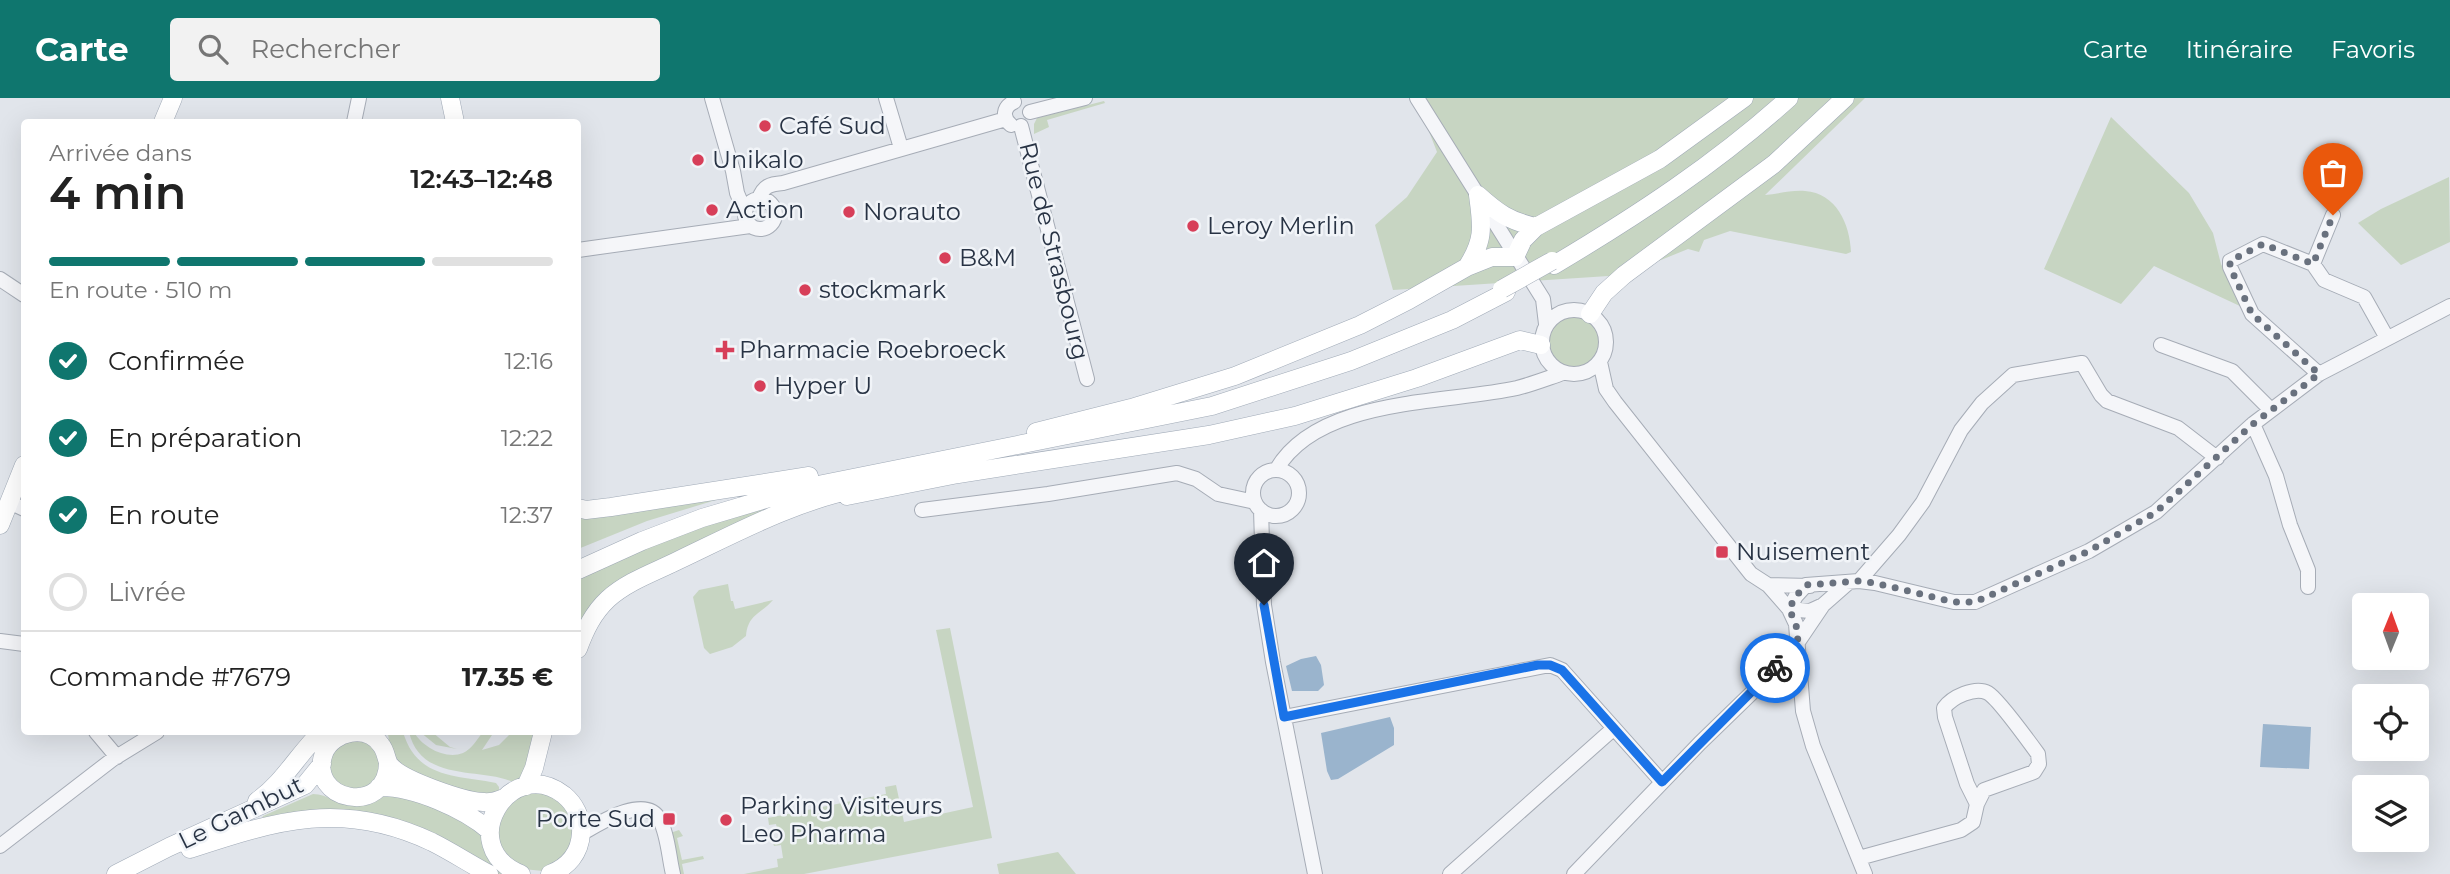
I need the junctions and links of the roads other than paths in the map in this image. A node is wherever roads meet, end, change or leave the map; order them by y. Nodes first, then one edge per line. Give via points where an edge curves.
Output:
1 (173, 98) edge
2 (359, 98) edge
3 (450, 98) edge
4 (712, 98) edge
5 (886, 98) edge
6 (1085, 98) edge
7 (1417, 98) edge
8 (1744, 98) edge
9 (1782, 98) edge
10 (1789, 98) edge
11 (1844, 98) edge
12 (1013, 100) edge
13 (1030, 112) junction
14 (164, 119) edge
15 (355, 119) edge
16 (454, 119) edge
17 (1006, 119) junction
18 (1021, 126) junction
19 (901, 148) junction
20 (733, 171) junction
21 (1478, 195) junction
22 (761, 200) junction
23 (2333, 215) dead end
24 (744, 221) junction
25 (1536, 227) junction
26 (581, 249) edge
27 (1515, 257) junction
28 (1553, 263) junction
29 (2313, 264) junction
30 (1467, 267) junction
31 (0, 279) edge
32 (1504, 290) junction
33 (21, 293) edge
34 (1543, 299) junction
35 (2450, 306) edge
36 (1567, 310) junction
37 (1590, 314) junction
38 (1546, 324) junction
39 (2387, 338) junction
40 (2161, 345) dead end
41 (1544, 352) junction
42 (1351, 361) junction
43 (1600, 362) junction
44 (1563, 373) junction
45 (1580, 374) junction
46 (2319, 374) junction
47 (1087, 379) dead end
48 (1536, 382) junction
49 (1606, 389) junction
50 (2271, 410) junction
51 (2253, 424) junction
52 (1022, 436) junction
53 (1300, 445) junction
54 (2217, 458) junction
55 (1276, 470) junction
56 (819, 475) junction
57 (1292, 476) junction
58 (21, 482) edge
59 (1256, 500) junction
60 (17, 505) edge
61 (581, 509) edge
62 (922, 510) dead end
63 (782, 513) junction
64 (1279, 516) junction
65 (0, 525) edge
66 (581, 555) edge
67 (1262, 555) junction
68 (581, 569) edge
69 (1854, 582) junction
70 (1768, 585) junction
71 (1806, 585) junction
72 (2308, 587) dead end
73 (1823, 606) junction
74 (1789, 609) junction
75 (0, 641) edge
76 (581, 642) edge
77 (1798, 642) junction
78 (21, 644) edge
79 (1284, 717) junction
80 (1613, 729) junction
81 (99, 735) edge
82 (152, 735) edge
83 (318, 735) edge
84 (342, 735) edge
85 (364, 735) edge
86 (542, 735) edge
87 (549, 735) edge
88 (385, 748) edge
89 (117, 757) junction
90 (322, 764) junction
91 (1662, 782) junction
92 (526, 786) junction
93 (379, 787) junction
94 (547, 787) junction
95 (332, 789) junction
96 (504, 798) junction
97 (1977, 804) junction
98 (577, 811) junction
99 (611, 816) junction
100 (490, 831) junction
101 (581, 834) junction
102 (0, 846) edge
103 (169, 847) junction
104 (190, 849) junction
105 (574, 856) junction
106 (1859, 858) junction
107 (116, 874) edge
108 (140, 874) edge
109 (489, 874) edge
110 (521, 874) edge
111 (553, 874) edge
112 (581, 874) edge
113 (673, 874) edge
114 (1315, 874) edge
115 (1450, 874) edge
116 (1574, 874) edge
117 (1865, 874) edge

1 - 14 main road
2 - 15 street
3 - 16 main road
4 - 20 street
5 - 19 street
6 - 13 street
7 - 21 street
8 - 25 main road via 1660,159
9 - 28 main road via 1719,152
10 - 28 main road via 1668,195
11 - 37 main road via 1774,164 1624,275
12 - 13 street
12 - 17 street, Rue de Strasbourg via 1006,107
13 - 18 street
17 - 18 street, Rue de Strasbourg
17 - 19 street
18 - 47 street, Rue de Strasbourg
19 - 22 street via 783,183
20 - 22 street
20 - 24 street
21 - 25 main road via 1514,222
21 - 27 street
21 - 30 main road via 1482,231
22 - 24 street via 750,203
22 - 24 street via 775,210 772,224 759,229
23 - 29 street
24 - 26 street
25 - 27 main road via 1522,240
27 - 30 main road via 1492,257
27 - 34 street
28 - 32 main road, bridge
29 - 39 street via 2324,280 2364,298
29 - 46 street via 2263,244 2230,261 2252,314
30 - 52 main road via 1360,325 1246,372
31 - 33 street
32 - 42 main road via 1452,320
32 - 52 main road via 1363,351 1242,390 1130,417
34 - 36 street
34 - 38 street
35 - 39 street
36 - 37 street
36 - 38 street
37 - 43 street via 1604,330 1605,352
38 - 41 street
39 - 46 street
40 - 50 street via 2232,371
41 - 44 street
41 - 48 street
41 - 63 main road via 1520,340 1417,378 1270,422 958,474
42 - 63 main road via 1321,376 1216,411 844,492
42 - 68 main road via 1170,416 803,488 702,518
43 - 45 street
43 - 49 street
44 - 45 street
44 - 48 street
45 - 49 street
46 - 50 street
48 - 53 street via 1374,410 1336,421
49 - 70 street via 1751,574
50 - 51 street
51 - 54 street
51 - 72 street via 2308,570
52 - 56 main road
53 - 55 street
53 - 57 street
54 - 69 street via 2156,512 2089,551 1975,602
54 - 69 street via 2178,428 2107,401 2081,363 2013,374 1961,430 1923,502
55 - 57 street
55 - 59 street via 1259,477
56 - 61 main road
56 - 66 main road via 699,510
57 - 64 street via 1298,500
58 - 60 main road
59 - 62 street via 1217,494 1196,479 1177,473
59 - 64 street
59 - 67 street
60 - 65 main road
63 - 76 main road via 624,587 591,618
64 - 67 street
67 - 79 street via 1264,605
69 - 71 street
69 - 73 street
70 - 71 street
70 - 74 street
71 - 73 street via 1818,589
71 - 74 street
73 - 74 street via 1810,611
73 - 77 street
74 - 77 street
75 - 78 street
77 - 91 street
77 - 106 street via 1800,681 1813,746
79 - 80 street via 1550,665 1562,670
79 - 114 street
80 - 91 street
80 - 115 street
81 - 89 street
82 - 89 street
83 - 103 main road via 268,793
84 - 90 main road via 327,748
85 - 88 main road
86 - 92 main road
87 - 94 main road via 544,756
88 - 93 main road via 386,775
88 - 96 main road via 395,770 408,778 466,799 489,802
89 - 102 street
90 - 95 main road
90 - 103 main road, Le Gambut via 305,785
91 - 116 street
92 - 94 main road
92 - 96 main road
93 - 95 main road via 356,798
93 - 100 main road via 404,790 448,806 470,815
94 - 98 main road via 565,796
95 - 104 main road via 306,792
96 - 100 main road via 494,810
97 - 97 street via 1984,790 2034,772 2039,764 2038,754 1989,694 1976,691 1949,700 1944,708
97 - 106 street via 1973,822 1961,830
98 - 99 street
98 - 101 main road
99 - 101 street
99 - 113 street via 644,809 656,814
100 - 110 main road via 499,859
101 - 105 main road
103 - 107 main road, Le Gambut
104 - 108 main road, Le Gambut
104 - 109 main road via 288,821 317,817 354,820 432,842
105 - 111 main road
105 - 112 main road
106 - 117 street

